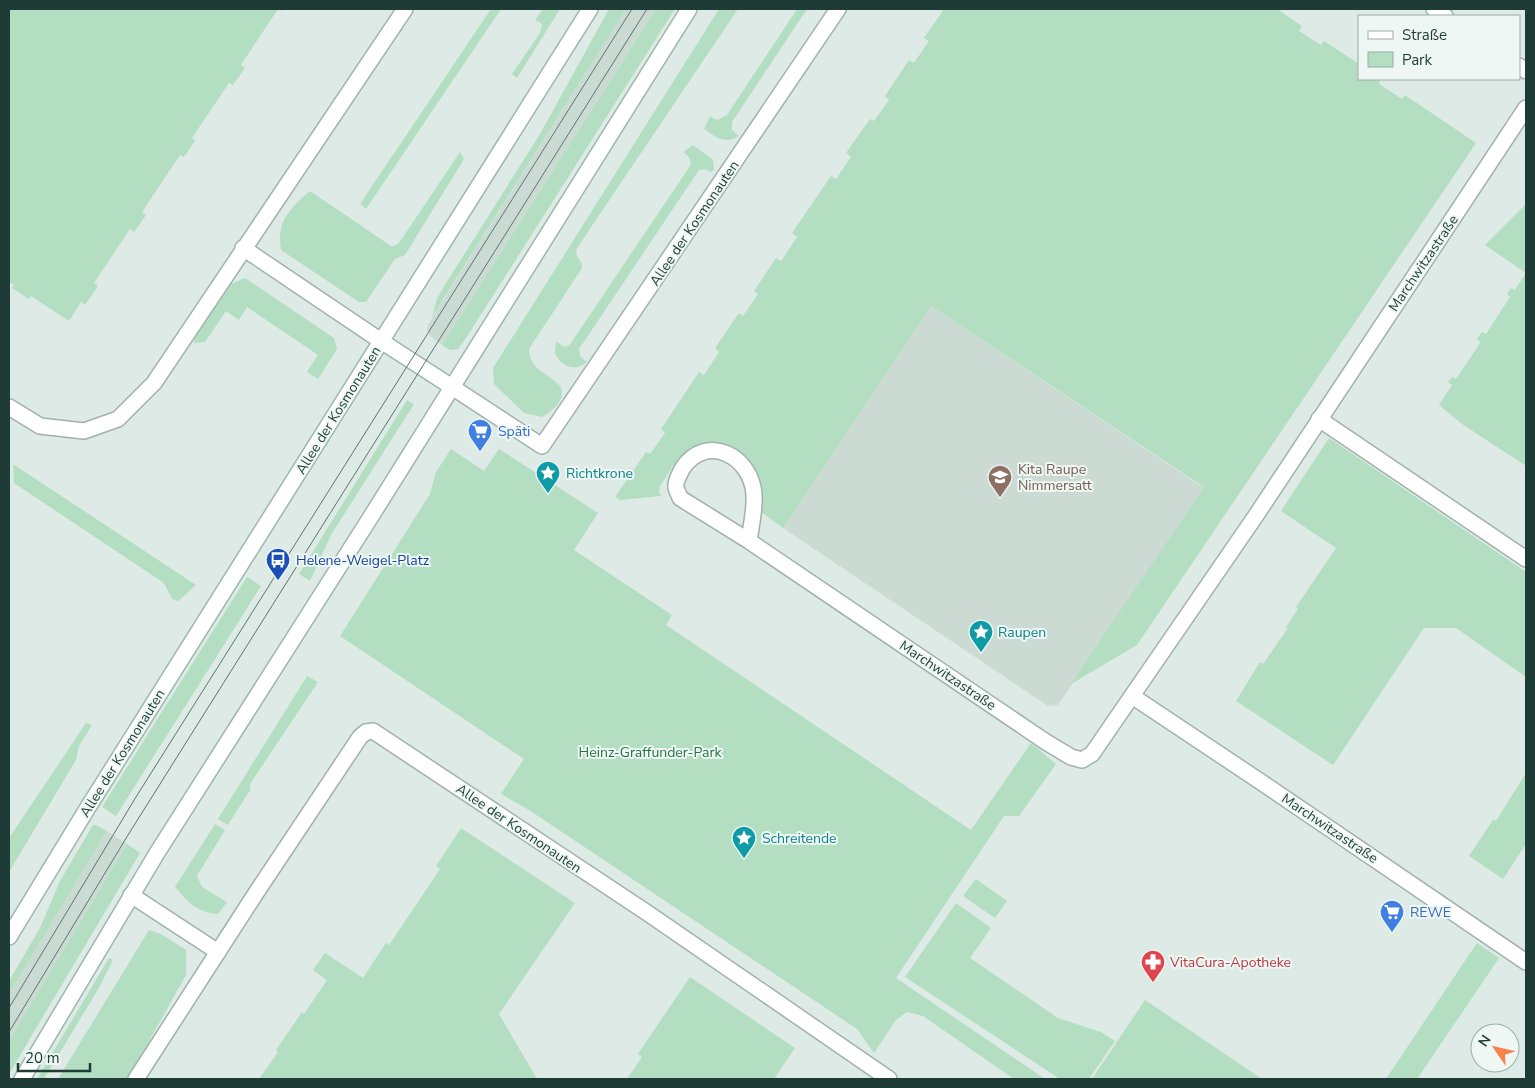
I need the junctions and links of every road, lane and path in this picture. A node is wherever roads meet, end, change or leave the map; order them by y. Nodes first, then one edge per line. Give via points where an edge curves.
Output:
1 (405, 9) edge
2 (590, 9) edge
3 (689, 9) edge
4 (838, 9) edge
5 (1526, 108) edge
6 (243, 248) junction
7 (381, 341) junction
8 (452, 387) junction
9 (9, 407) edge
10 (1320, 419) junction
11 (749, 541) junction
12 (1526, 559) edge
13 (1132, 696) junction
14 (131, 895) junction
15 (9, 937) edge
16 (218, 952) junction
17 (1526, 962) edge
18 (22, 1079) edge
19 (136, 1079) edge
20 (889, 1079) edge

1 - 6 street
2 - 7 street, Allee der Kosmonauten
3 - 8 street
4 - 8 street, Allee der Kosmonauten via 542,446
5 - 10 street, Marchwitzastraße
6 - 7 street, Allee der Kosmonauten
6 - 9 street via 154,383 118,419 84,431 40,426
7 - 8 street, Allee der Kosmonauten
7 - 15 street, Allee der Kosmonauten
8 - 14 street
10 - 12 street
10 - 13 street, Marchwitzastraße
11 - 11 street, Marchwitzastraße via 754,494 743,464 718,451 703,452 687,462 675,486 680,498
11 - 13 street, Marchwitzastraße via 1071,758 1082,760 1092,754
13 - 17 street, Marchwitzastraße
14 - 16 street
14 - 18 street
16 - 19 street, Allee der Kosmonauten
16 - 20 street, Allee der Kosmonauten via 360,737 373,731 646,912

